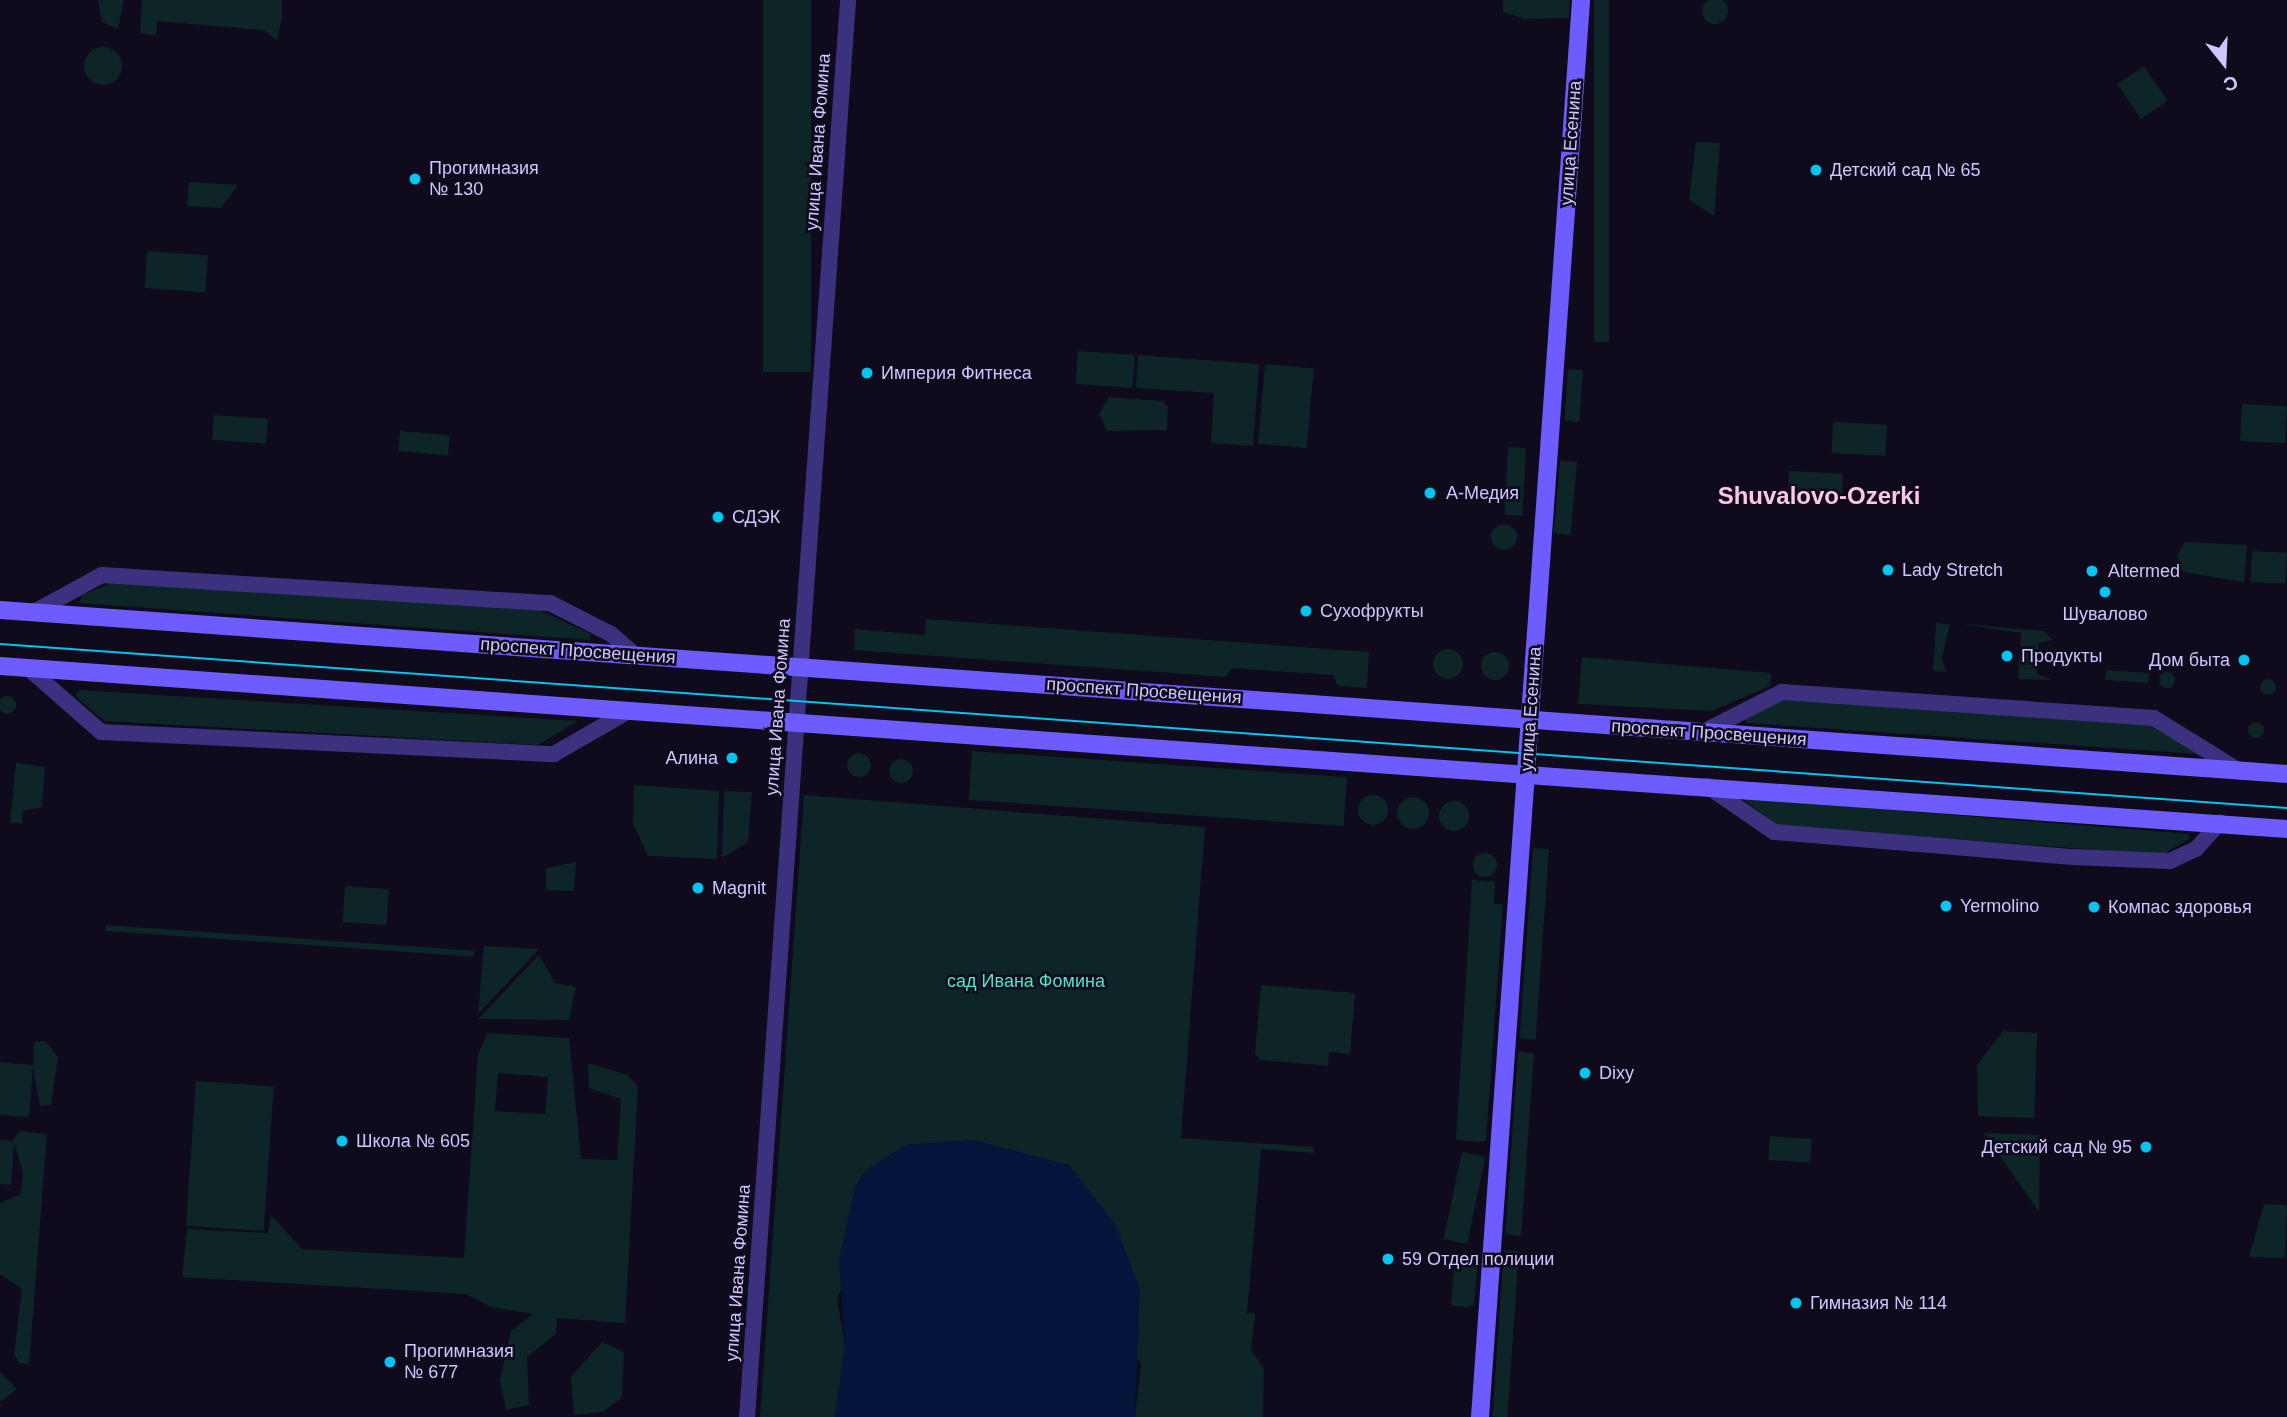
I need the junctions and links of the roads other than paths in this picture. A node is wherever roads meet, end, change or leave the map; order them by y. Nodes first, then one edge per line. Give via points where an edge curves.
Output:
1 (848, 0) edge
2 (1581, 0) edge
3 (0, 610) edge
4 (34, 612) junction
5 (635, 655) junction
6 (0, 666) edge
7 (800, 667) junction
8 (28, 668) junction
9 (627, 712) junction
10 (1530, 718) junction
11 (796, 724) junction
12 (1703, 732) junction
13 (2241, 772) junction
14 (2287, 774) edge
15 (1526, 777) junction
16 (1704, 785) junction
17 (2220, 822) junction
18 (2287, 829) edge
19 (747, 1417) edge
20 (1480, 1417) edge

1 - 7 street, улица Ивана Фомина
2 - 10 main road, улица Есенина
3 - 4 main road, проспект Просвещения
4 - 5 main road, проспект Просвещения
4 - 5 street via 102,575 550,603 611,634
5 - 7 main road, проспект Просвещения
6 - 8 main road
7 - 10 main road, проспект Просвещения
7 - 11 street, улица Ивана Фомина
8 - 9 main road
8 - 9 street via 101,732 554,754
9 - 11 main road
10 - 12 main road, проспект Просвещения
10 - 15 main road, улица Есенина
11 - 15 main road
11 - 19 street, улица Ивана Фомина
12 - 13 main road, проспект Просвещения
12 - 13 street via 1782,692 2154,718
13 - 14 main road, проспект Просвещения
15 - 16 main road
15 - 20 main road, улица Есенина
16 - 17 main road
16 - 17 street via 1774,832 2073,857 2170,862 2196,849
17 - 18 main road

